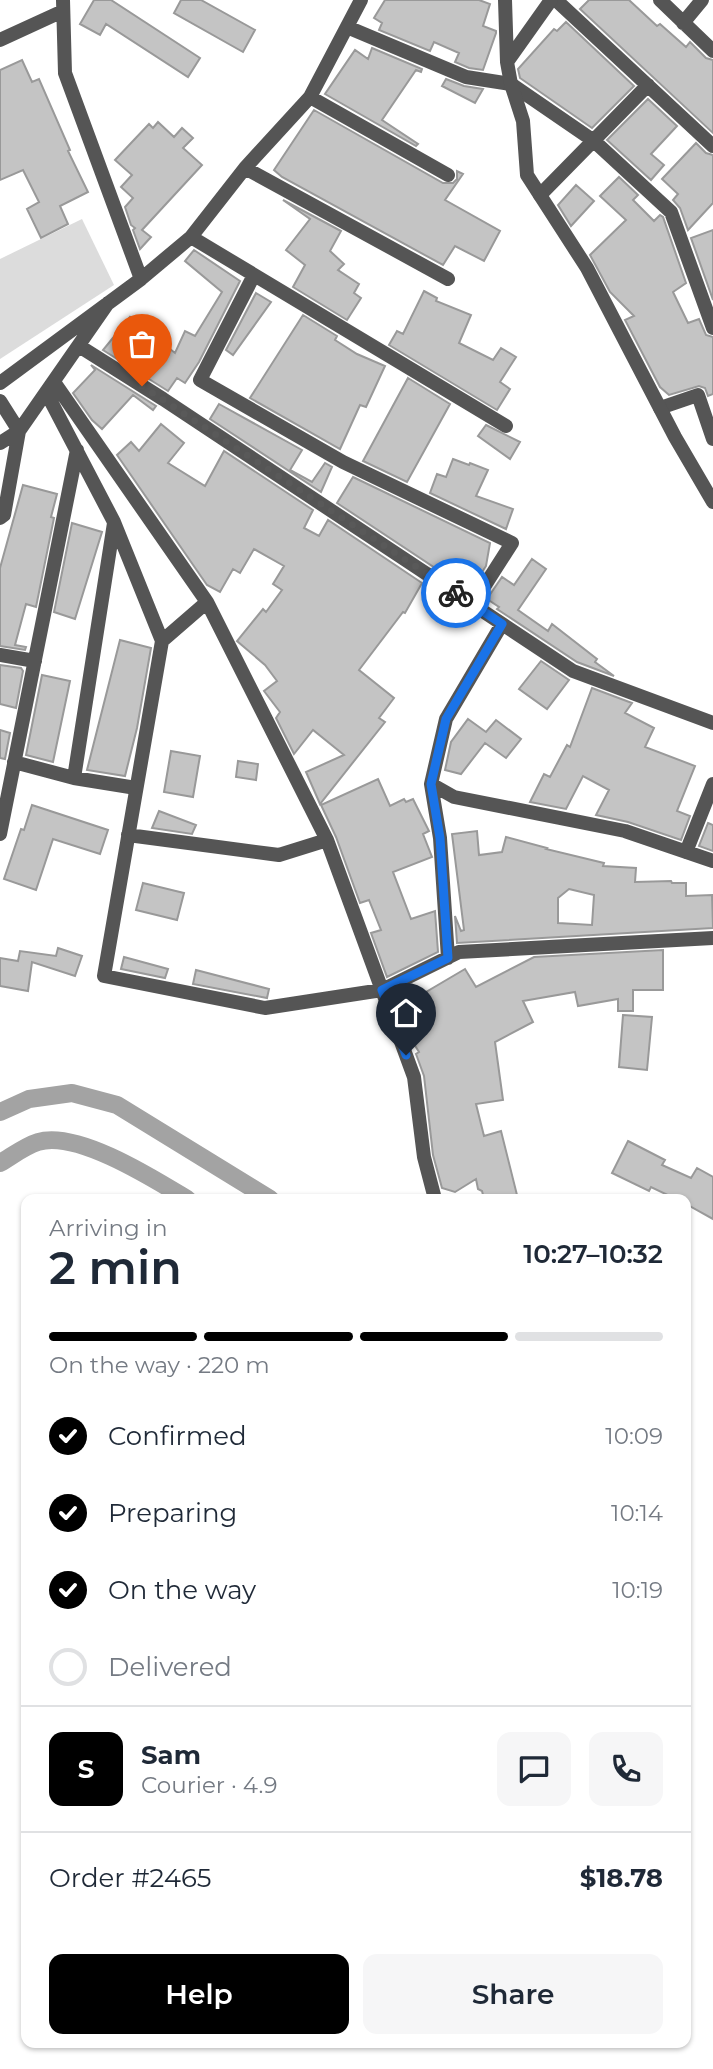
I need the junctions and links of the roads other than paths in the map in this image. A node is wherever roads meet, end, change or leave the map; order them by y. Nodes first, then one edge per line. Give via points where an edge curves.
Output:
1 (361, 0) edge
2 (505, 0) edge
3 (554, 0) edge
4 (660, 0) edge
5 (702, 0) edge
6 (63, 5) edge
7 (683, 23) junction
8 (347, 27) junction
9 (0, 40) edge
10 (713, 51) edge
11 (507, 62) junction
12 (511, 84) junction
13 (648, 85) junction
14 (310, 97) junction
15 (594, 141) junction
16 (713, 146) edge
17 (245, 168) junction
18 (448, 175) dead end
19 (540, 195) junction
20 (191, 237) junction
21 (254, 275) junction
22 (141, 279) junction
23 (448, 279) dead end
24 (108, 303) junction
25 (713, 328) edge
26 (79, 346) junction
27 (0, 383) edge
28 (50, 387) junction
29 (0, 401) edge
30 (660, 408) junction
31 (506, 426) dead end
32 (19, 431) junction
33 (713, 439) edge
34 (0, 443) edge
35 (77, 450) junction
36 (713, 502) edge
37 (0, 518) edge
38 (114, 522) junction
39 (207, 602) junction
40 (473, 604) junction
41 (502, 624) junction
42 (162, 640) junction
43 (0, 655) edge
44 (35, 661) junction
45 (713, 723) edge
46 (14, 762) junction
47 (74, 778) junction
48 (431, 784) junction
49 (713, 784) edge
50 (136, 788) junction
51 (0, 834) edge
52 (128, 835) junction
53 (327, 840) junction
54 (686, 852) junction
55 (713, 861) edge
56 (713, 938) edge
57 (448, 958) junction
58 (382, 990) junction
59 (434, 1194) edge

1 - 8 street
2 - 11 street
3 - 11 street
3 - 13 street
4 - 7 street
5 - 7 street
6 - 9 street
6 - 22 street via 65,74
7 - 10 street
8 - 12 street via 467,77
8 - 14 street
11 - 12 street
12 - 15 street
12 - 19 street via 523,121 527,175
13 - 15 street
13 - 16 street
14 - 17 street
14 - 18 street
15 - 19 street
15 - 25 street via 671,212
17 - 20 street
17 - 23 street
19 - 30 street via 587,268
20 - 21 street
20 - 22 street
21 - 31 street
21 - 40 street via 200,380 343,462 512,543
22 - 24 street
24 - 26 street
24 - 27 street
26 - 28 street
26 - 40 street
28 - 32 street
28 - 35 street
28 - 39 street
29 - 32 street
30 - 33 street via 698,395
30 - 36 street
32 - 34 street
32 - 37 street
35 - 38 street
35 - 44 street
38 - 42 street
38 - 47 street
39 - 42 street
39 - 53 street
40 - 41 street
41 - 45 street via 573,671
41 - 48 street via 446,719
42 - 50 street
43 - 44 street
44 - 46 street
46 - 47 street
46 - 51 street
47 - 50 street
48 - 54 street via 454,797 625,831
48 - 57 street via 440,838
49 - 54 street
50 - 52 street
52 - 53 street via 279,855
52 - 58 street via 104,976 265,1008
53 - 58 street
54 - 55 street
56 - 57 street via 460,952
57 - 58 street
58 - 59 street via 414,1077

